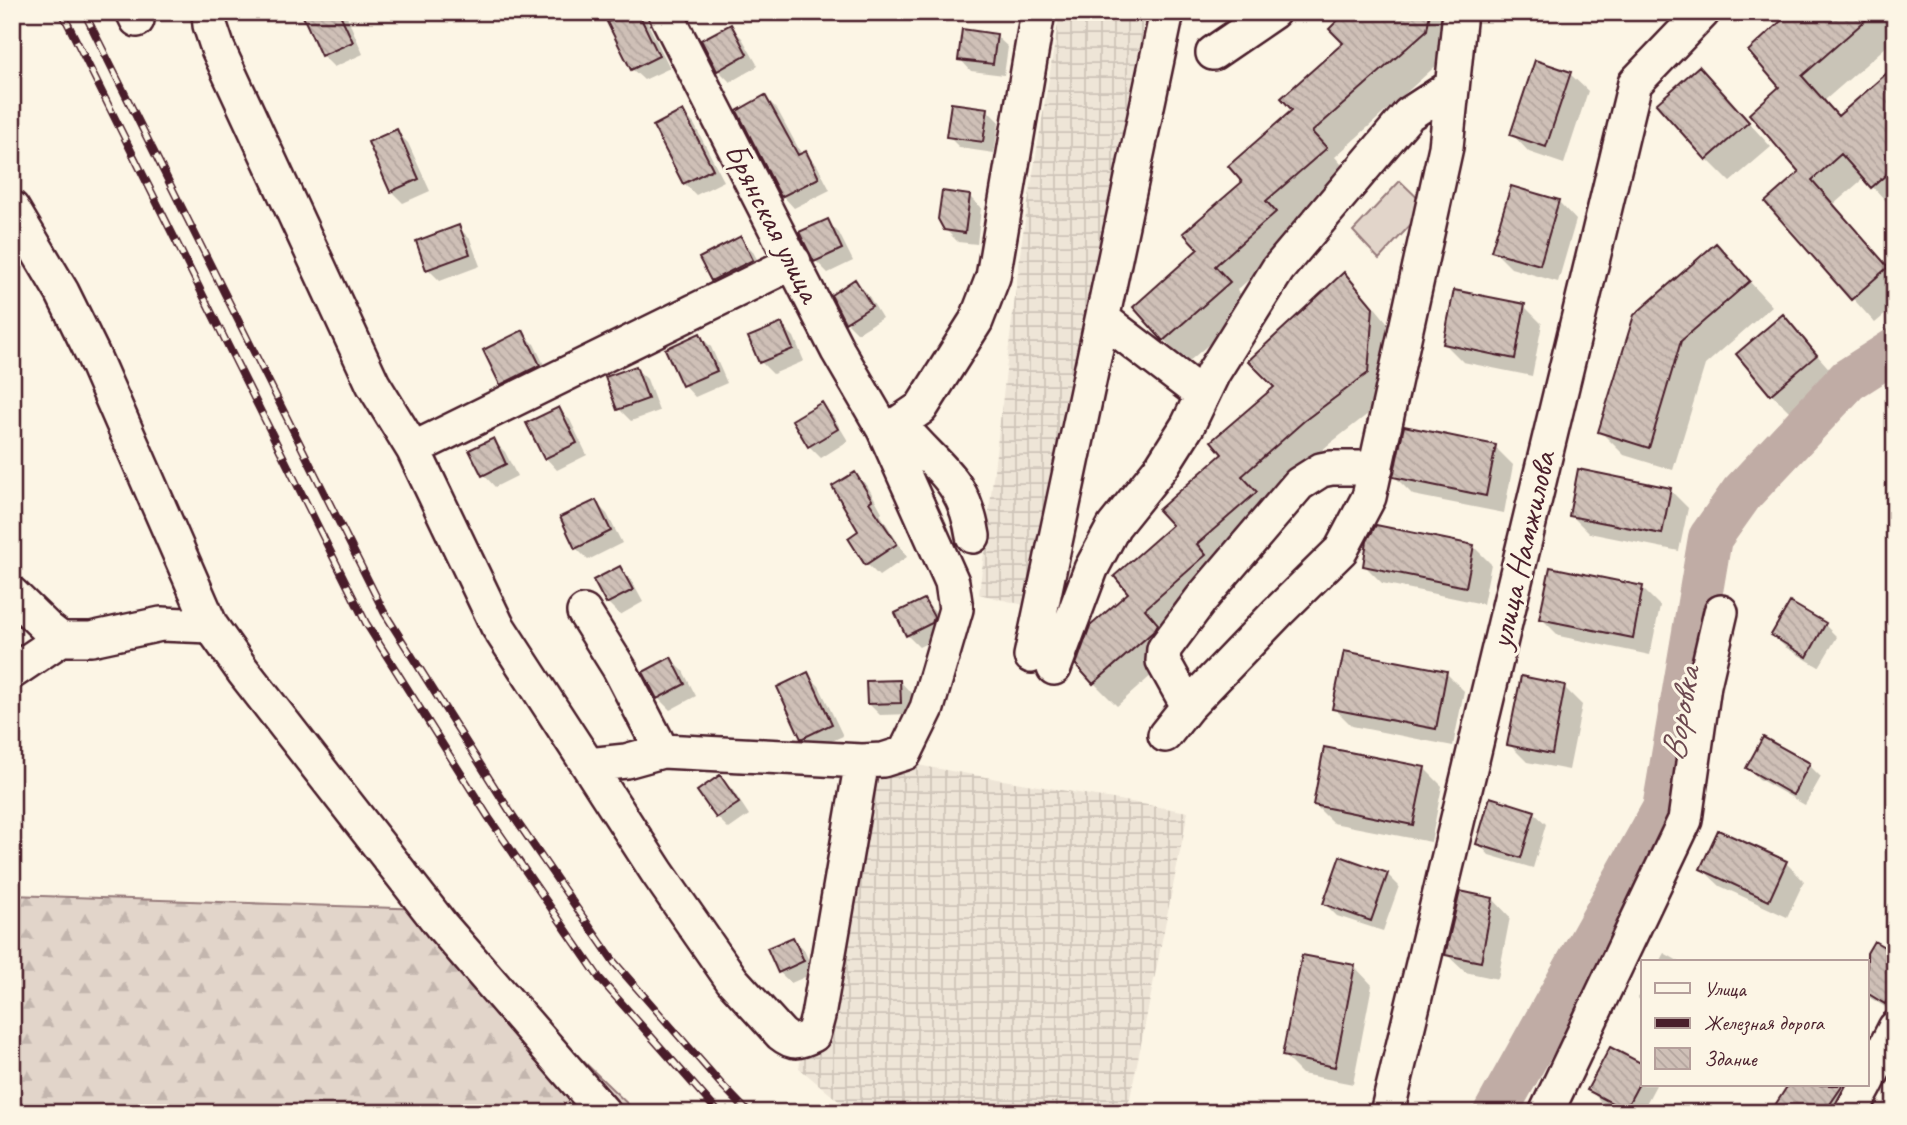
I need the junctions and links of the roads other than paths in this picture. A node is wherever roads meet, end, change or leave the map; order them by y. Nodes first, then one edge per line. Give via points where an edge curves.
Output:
1 (209, 12) edge
2 (665, 12) edge
3 (1038, 12) edge
4 (1167, 12) edge
5 (1273, 12) edge
6 (1460, 12) edge
7 (1703, 12) edge
8 (1213, 53) dead end
9 (1452, 86) junction
10 (12, 208) edge
11 (794, 262) junction
12 (1103, 319) junction
13 (1202, 394) junction
14 (892, 427) junction
15 (413, 449) junction
16 (1376, 468) junction
17 (973, 536) dead end
18 (12, 594) edge
19 (584, 612) dead end
20 (1721, 612) dead end
21 (211, 626) junction
22 (61, 639) junction
23 (12, 672) edge
24 (1188, 706) junction
25 (1165, 735) dead end
26 (662, 751) junction
27 (862, 761) junction
28 (589, 765) junction
29 (1895, 1028) edge
30 (1868, 1080) edge
31 (1865, 1086) edge
32 (604, 1113) edge
33 (1387, 1113) edge
34 (1546, 1113) edge
35 (1851, 1113) edge

1 - 15 street via 218,49 361,359
2 - 11 street, Брянская улица
3 - 14 street via 993,277 976,321 939,383 921,408
4 - 12 street
5 - 8 street
6 - 9 street
7 - 33 street, улица Намжилова via 1634,83
9 - 13 street via 1409,114 1278,269
9 - 16 street via 1446,147
10 - 21 street via 93,355
11 - 14 street, Брянская улица via 838,351
11 - 15 street
12 - 13 street
12 - 13 street via 1042,662 1114,526 1162,466
14 - 17 street via 939,464 957,486 969,512
14 - 27 street via 952,582 956,609 926,708 905,753
15 - 28 street via 497,625
16 - 24 street via 1369,497 1341,550
16 - 24 street via 1321,470 1299,484 1202,598 1164,649 1163,661
18 - 22 street
19 - 26 street
20 - 34 street via 1704,685 1685,820
21 - 22 street via 161,624 91,639
21 - 32 street via 441,925
22 - 23 street
24 - 25 street
26 - 27 street
26 - 28 street
27 - 28 street via 818,1016 813,1035 799,1042 781,1034 732,980
29 - 30 street
31 - 35 street

